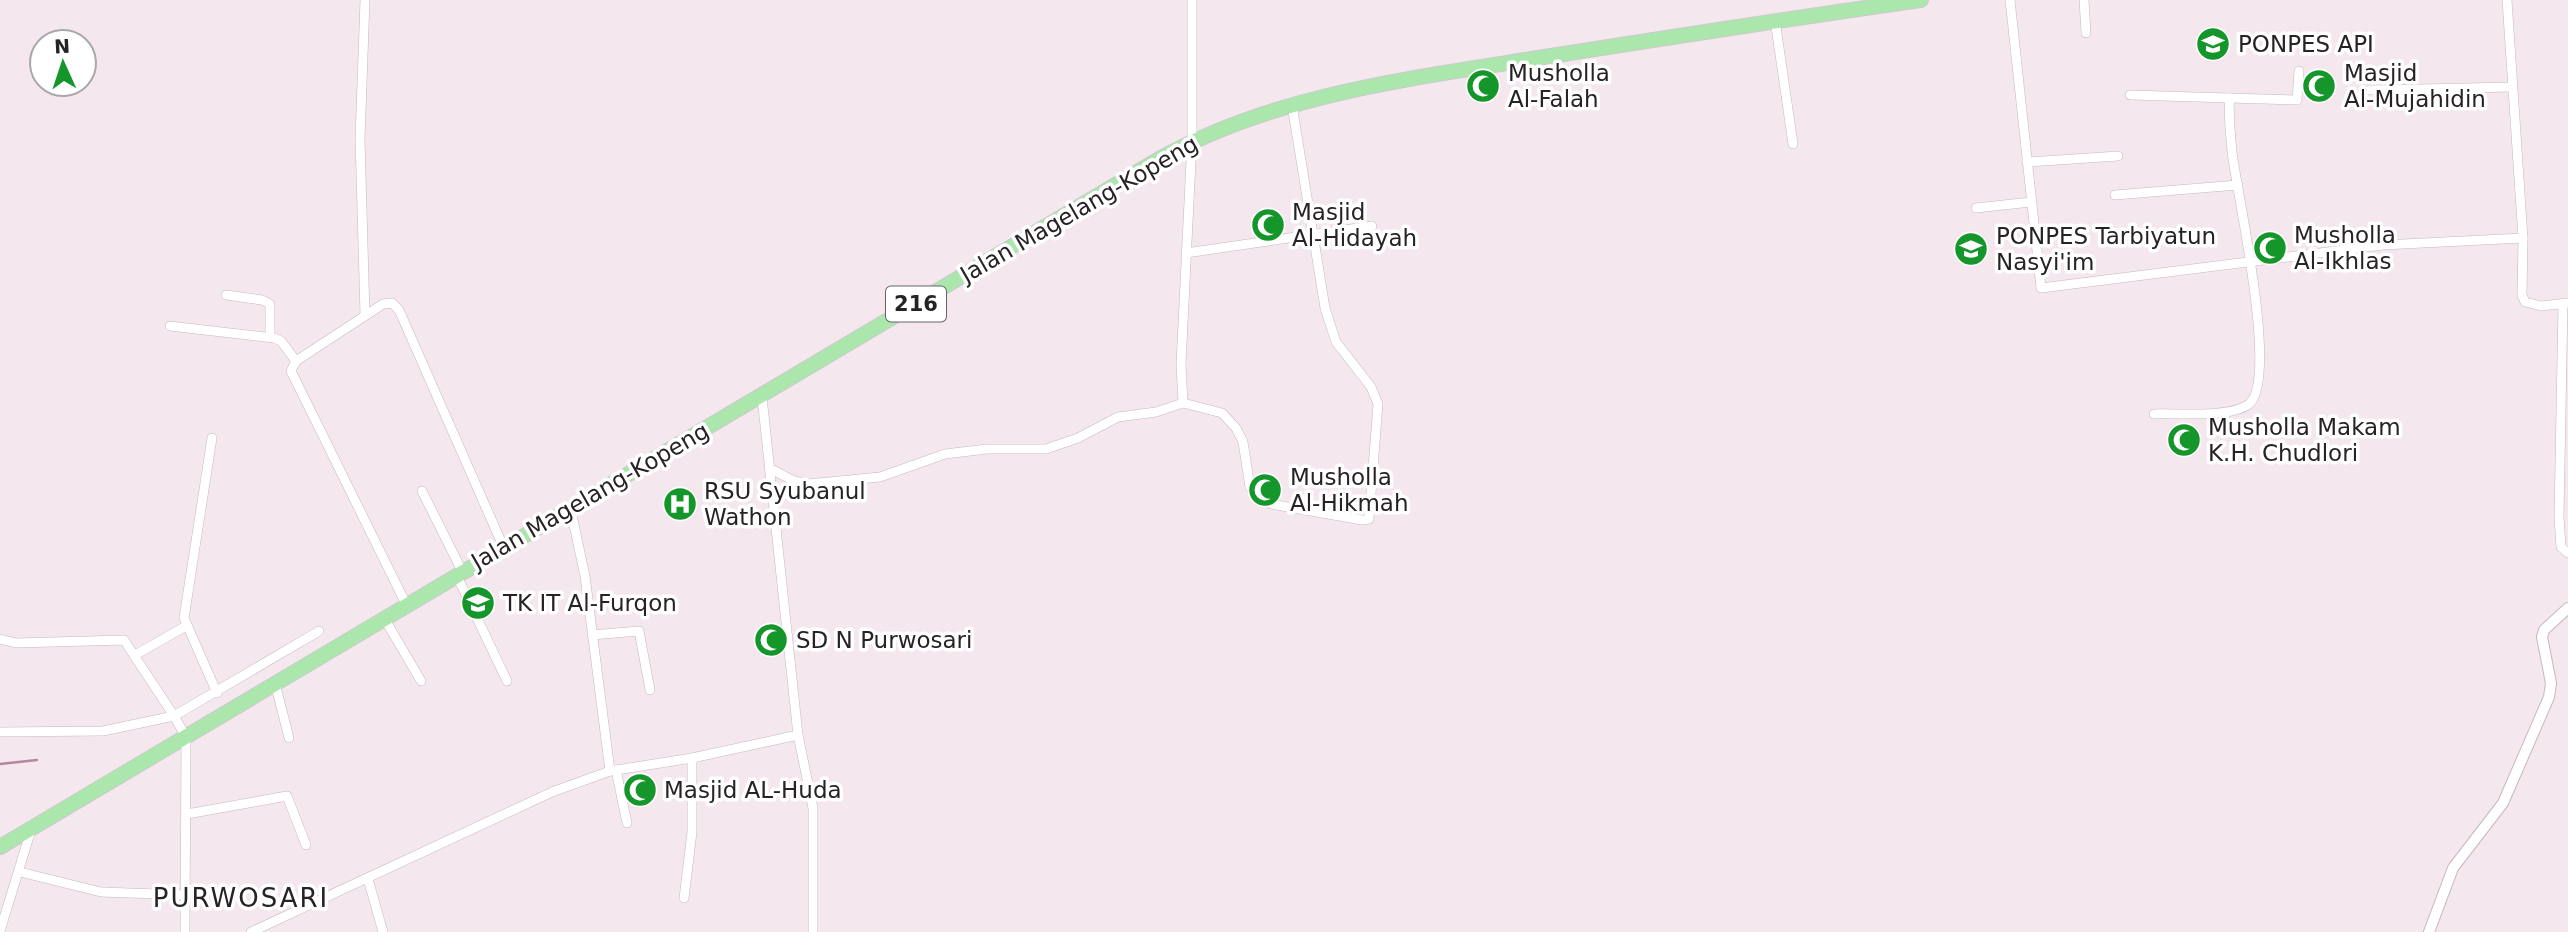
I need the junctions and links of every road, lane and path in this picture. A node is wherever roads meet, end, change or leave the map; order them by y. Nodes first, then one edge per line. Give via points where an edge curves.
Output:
1 (365, 0) edge
2 (1192, 0) edge
3 (1921, 0) edge
4 (2010, 0) edge
5 (2084, 0) edge
6 (2507, 0) edge
7 (1775, 20) junction
8 (2086, 33) dead end
9 (2299, 71) dead end
10 (2512, 87) junction
11 (2370, 90) dead end
12 (2130, 95) dead end
13 (2229, 98) junction
14 (1292, 105) junction
15 (1192, 141) junction
16 (1793, 144) dead end
17 (2118, 156) dead end
18 (2027, 162) junction
19 (2238, 185) junction
20 (2115, 195) dead end
21 (2031, 202) junction
22 (1976, 208) dead end
23 (1372, 226) dead end
24 (1314, 236) junction
25 (2523, 238) junction
26 (1186, 253) junction
27 (2251, 262) junction
28 (226, 295) dead end
29 (2566, 304) edge
30 (365, 316) junction
31 (170, 326) dead end
32 (270, 337) junction
33 (296, 361) junction
34 (762, 397) junction
35 (1183, 403) junction
36 (2154, 414) dead end
37 (212, 438) dead end
38 (769, 468) junction
39 (422, 491) dead end
40 (570, 506) junction
41 (503, 546) junction
42 (2568, 553) edge
43 (459, 573) junction
44 (406, 604) junction
45 (2568, 608) edge
46 (384, 618) junction
47 (186, 626) junction
48 (319, 631) dead end
49 (592, 635) junction
50 (0, 639) edge
51 (135, 654) junction
52 (421, 681) dead end
53 (507, 681) dead end
54 (275, 683) junction
55 (650, 690) dead end
56 (217, 693) junction
57 (174, 716) junction
58 (0, 732) edge
59 (798, 735) junction
60 (186, 737) junction
61 (289, 738) dead end
62 (692, 758) junction
63 (613, 770) junction
64 (187, 814) junction
65 (627, 823) dead end
66 (31, 830) junction
67 (306, 845) dead end
68 (0, 846) edge
69 (20, 872) junction
70 (368, 879) junction
71 (186, 895) junction
72 (684, 898) dead end
73 (0, 932) edge
74 (186, 932) edge
75 (251, 932) edge
76 (383, 932) edge
77 (813, 932) edge
78 (2429, 932) edge

1 - 30 street via 360,139
2 - 15 street
3 - 7 main road, Jalan Magelang-Kopeng / 216
4 - 18 street
5 - 8 street
6 - 10 street
7 - 14 main road, Jalan Magelang-Kopeng / 216 via 1340,90
7 - 16 street
9 - 13 street via 2297,100
10 - 11 street
10 - 25 street
12 - 13 street
13 - 19 street
14 - 15 main road, Jalan Magelang-Kopeng / 216
14 - 24 street
15 - 26 street
15 - 34 main road, Jalan Magelang-Kopeng / 216
17 - 18 street
18 - 21 street
19 - 20 street
19 - 27 street
21 - 22 street
21 - 27 street via 2041,288
23 - 24 street
24 - 26 street
24 - 35 street via 1325,308 1336,342 1371,387 1378,404 1369,519 1271,504 1257,497 1250,487 1236,428 1222,413
25 - 27 street via 2416,242
25 - 29 street via 2525,302
26 - 35 street
27 - 36 street via 2261,365 2252,401 2234,411
28 - 32 street via 270,304
29 - 42 street via 2558,517 2561,547
30 - 33 street
30 - 41 street via 388,302 399,310
31 - 32 street
32 - 33 street via 281,341
33 - 44 street via 292,378
34 - 38 street
34 - 40 main road, Jalan Magelang-Kopeng / 216
35 - 38 street via 1118,417 1078,439 1046,449 945,454 880,477 808,484
37 - 47 street via 184,607
38 - 59 street
39 - 43 street
40 - 41 main road, Jalan Magelang-Kopeng / 216
40 - 49 street
41 - 43 main road, Jalan Magelang-Kopeng / 216
43 - 44 main road, Jalan Magelang-Kopeng / 216
43 - 53 street
44 - 46 main road, Jalan Magelang-Kopeng / 216
45 - 78 street via 2544,630 2552,683 2515,782 2453,868
46 - 52 street
46 - 54 main road, Jalan Magelang-Kopeng / 216
47 - 51 street
47 - 56 street
48 - 56 street
49 - 55 street via 639,631
49 - 63 street
50 - 51 street via 16,643 118,638
51 - 57 street
54 - 60 main road, Jalan Magelang-Kopeng / 216
54 - 61 street
56 - 57 street
57 - 58 street via 93,732
57 - 60 street
59 - 62 street
59 - 77 street via 813,808
60 - 64 street
60 - 66 main road, Jalan Magelang-Kopeng / 216
62 - 63 street
62 - 72 street via 692,832
63 - 65 street
63 - 70 street via 552,792
64 - 67 street via 284,795 293,805
64 - 71 street
66 - 68 main road, Jalan Magelang-Kopeng / 216
66 - 69 street
69 - 71 street via 101,891
69 - 73 street
70 - 75 street
70 - 76 street
71 - 74 street

